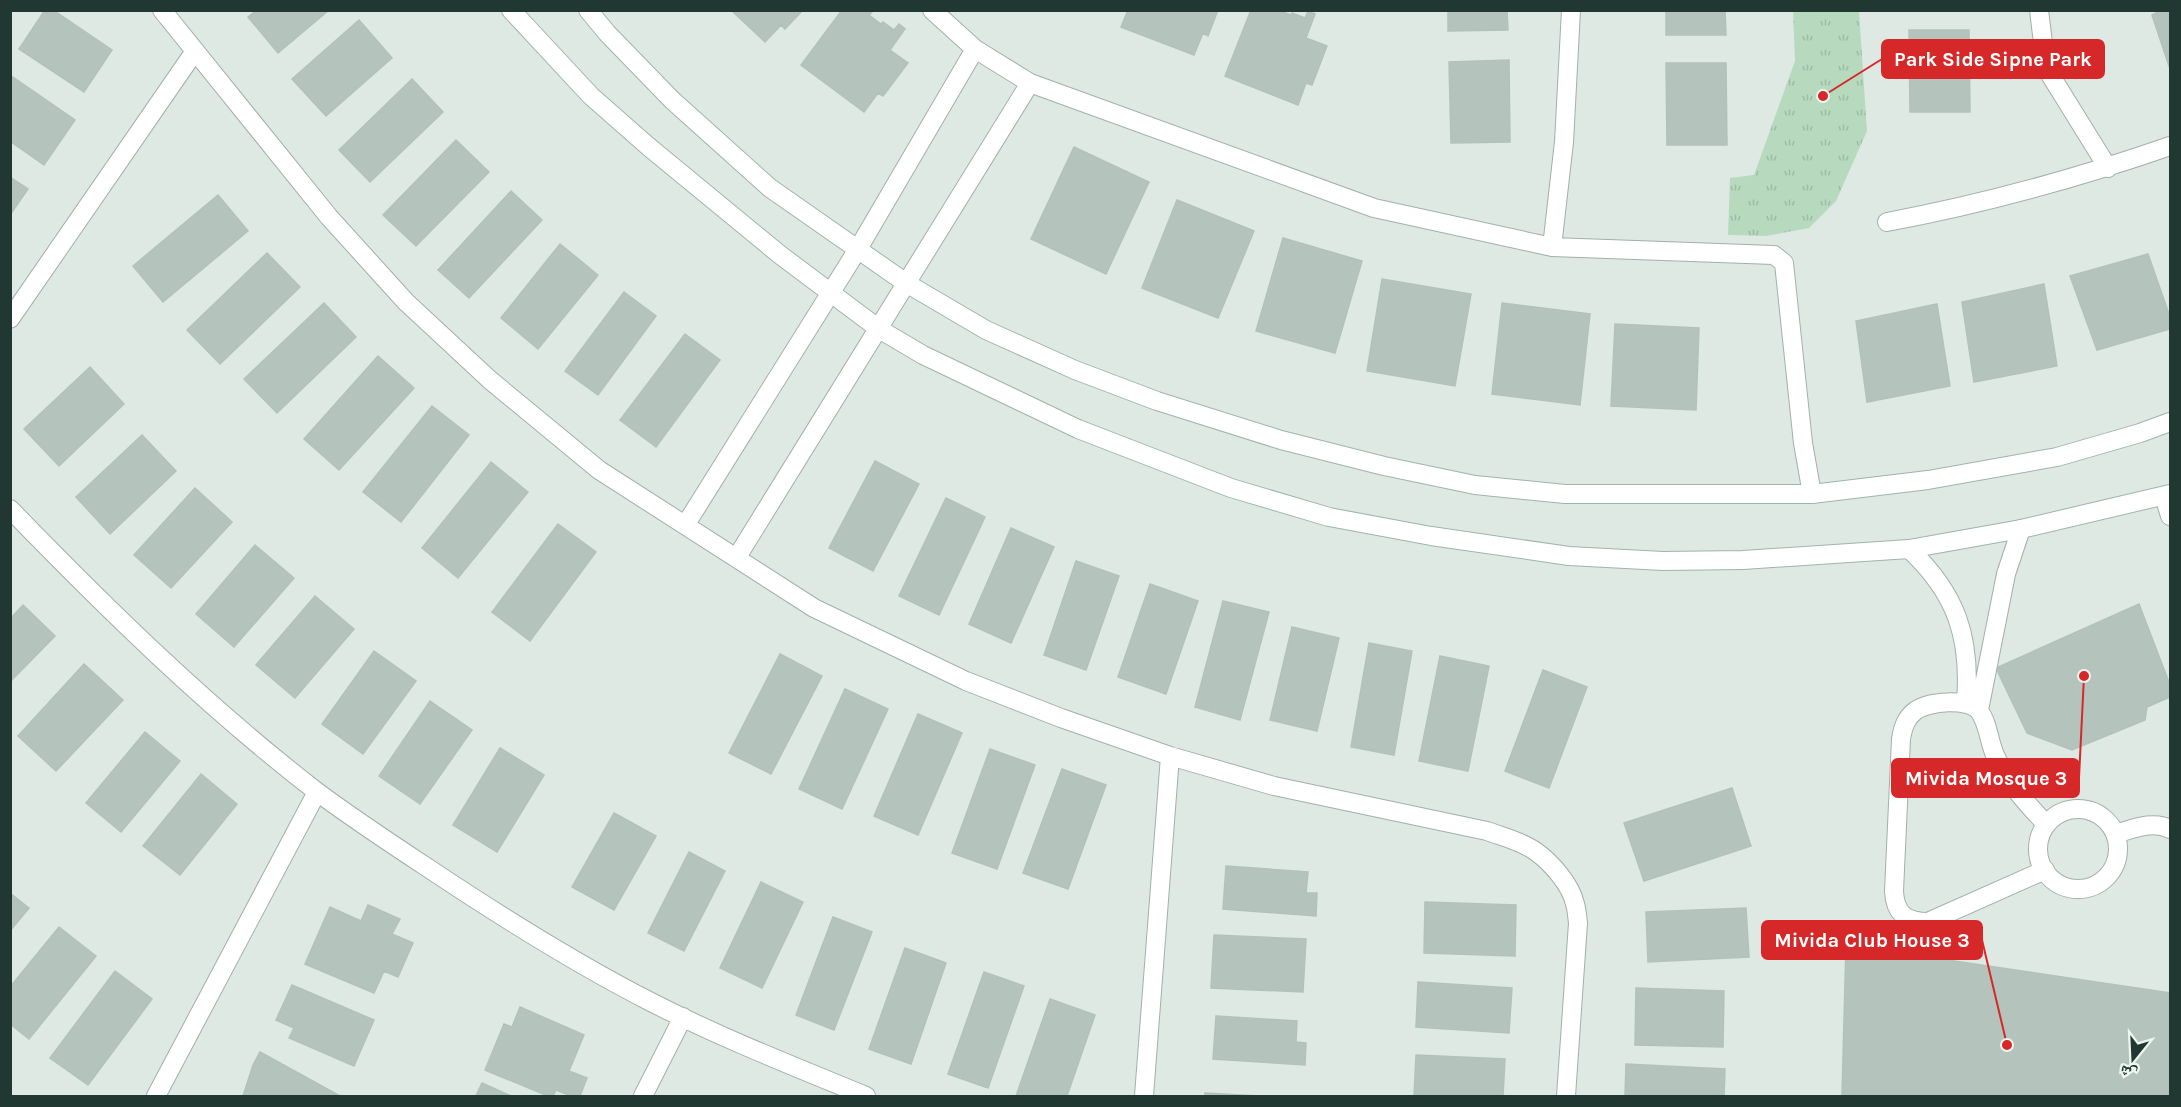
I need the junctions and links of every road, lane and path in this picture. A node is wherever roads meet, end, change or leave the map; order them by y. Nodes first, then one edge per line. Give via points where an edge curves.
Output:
1 (162, 10) edge
2 (511, 10) edge
3 (588, 10) edge
4 (932, 10) edge
5 (1572, 10) edge
6 (2039, 10) edge
7 (975, 49) junction
8 (195, 51) junction
9 (1030, 82) junction
10 (2170, 146) edge
11 (2108, 168) junction
12 (1887, 222) dead end
13 (1552, 248) junction
14 (858, 249) junction
15 (906, 283) junction
16 (830, 294) junction
17 (10, 319) edge
18 (879, 328) junction
19 (2170, 422) edge
20 (1812, 494) junction
21 (2167, 495) edge
22 (10, 509) edge
23 (2170, 516) edge
24 (686, 524) junction
25 (2021, 529) junction
26 (1909, 549) junction
27 (737, 557) junction
28 (1972, 706) junction
29 (1170, 756) junction
30 (317, 792) junction
31 (2046, 824) junction
32 (2170, 829) edge
33 (2115, 834) junction
34 (2045, 870) junction
35 (683, 1017) junction
36 (156, 1096) edge
37 (643, 1096) edge
38 (866, 1096) edge
39 (1144, 1096) edge
40 (1566, 1096) edge

1 - 8 street
2 - 16 street via 591,96
3 - 14 street via 672,100 770,188
4 - 7 street
5 - 13 street via 1564,142
6 - 11 street via 2046,68
7 - 9 street
7 - 14 street
8 - 17 street
8 - 24 street via 329,217 406,302 490,380 599,470
9 - 13 street via 1374,208
9 - 15 street
10 - 11 street
11 - 12 street via 1945,211
13 - 20 street via 1774,255 1784,263
14 - 15 street
14 - 16 street
15 - 18 street
15 - 20 street via 986,330 1075,370 1281,440 1384,466 1475,485 1565,495
16 - 18 street
16 - 24 street
18 - 26 street via 923,355 1078,429 1231,488 1329,517 1569,556 1743,560
18 - 27 street
19 - 20 street via 2057,457 1928,480
21 - 23 street
21 - 25 street
22 - 30 street via 203,698
24 - 27 street
25 - 26 street
25 - 28 street
26 - 28 street via 1941,585 1956,614 1967,654
27 - 29 street via 814,608 966,681
28 - 31 street via 1983,717 1994,753 2008,779
28 - 34 street via 1926,705 1916,710 1903,728 1895,902 1908,919 1928,922
29 - 39 street
29 - 40 street via 1274,786 1487,831 1535,851 1566,884 1575,902 1578,923
30 - 35 street via 494,911
30 - 36 street
31 - 33 street via 2057,815 2084,809 2108,822
31 - 34 street via 2038,850
32 - 33 street via 2155,825
33 - 34 street via 2116,861 2100,883 2073,888 2060,884
35 - 37 street
35 - 38 street via 749,1049

